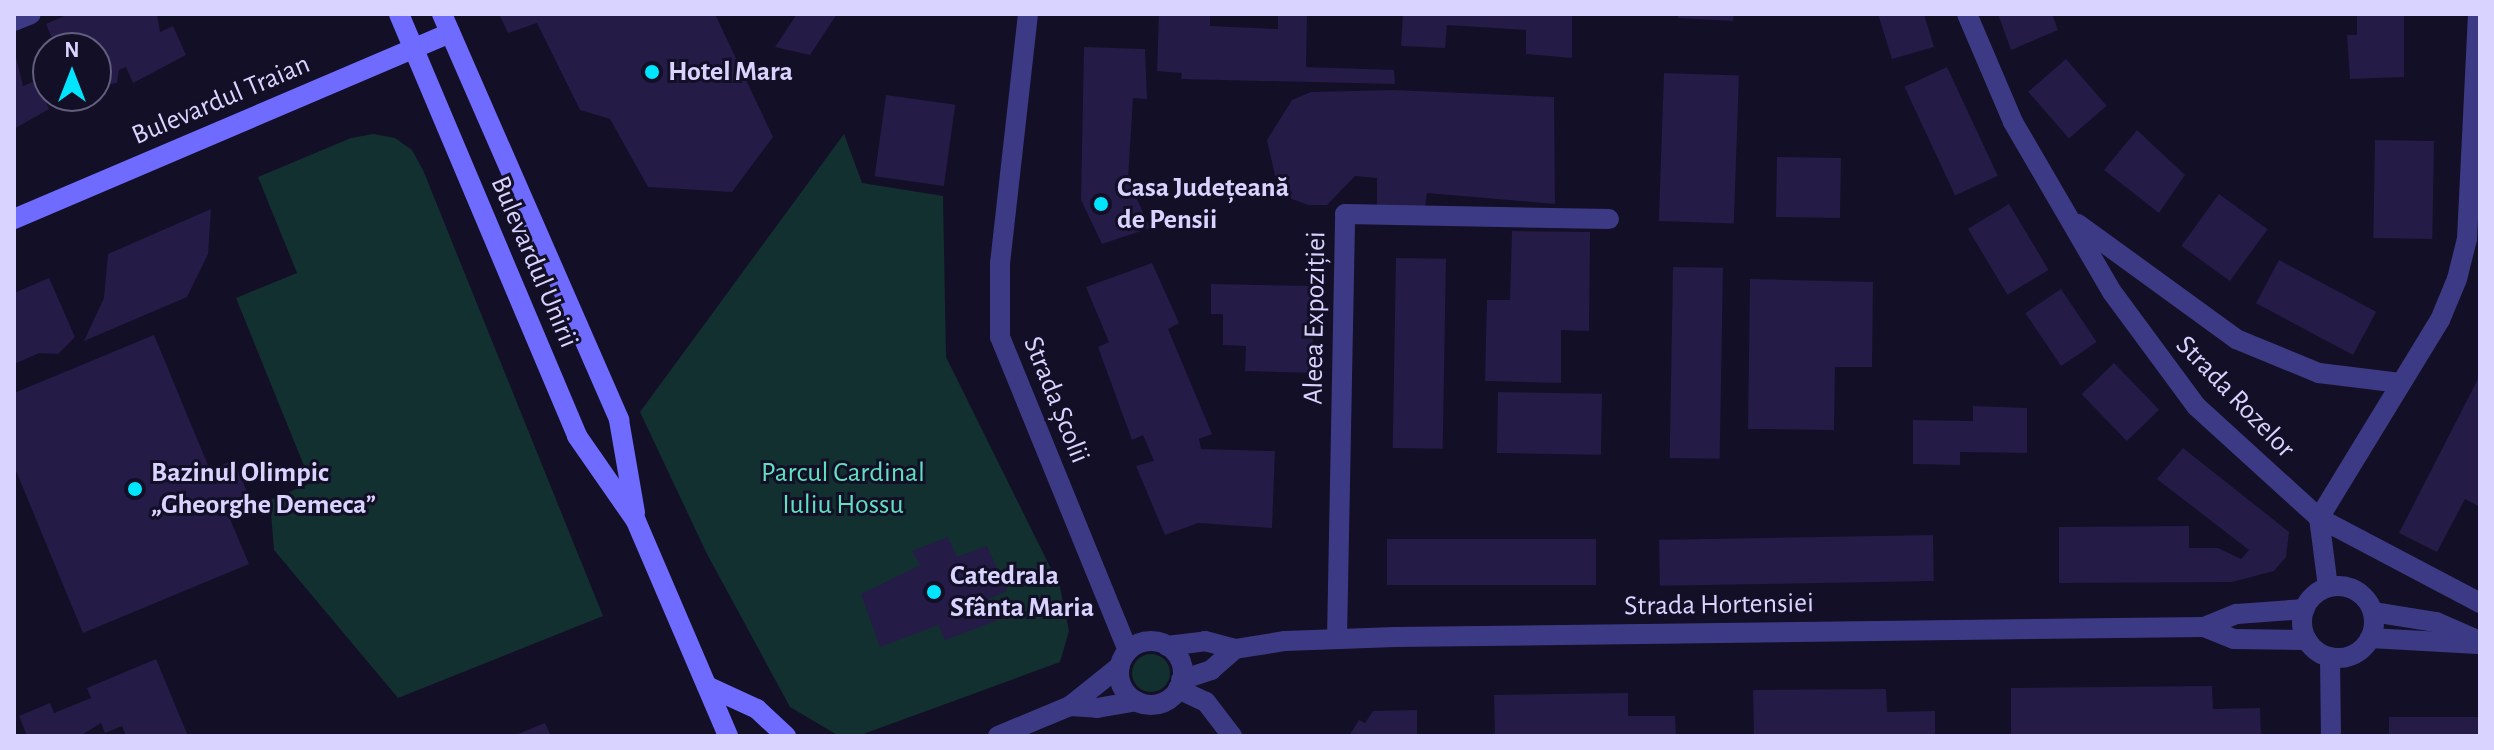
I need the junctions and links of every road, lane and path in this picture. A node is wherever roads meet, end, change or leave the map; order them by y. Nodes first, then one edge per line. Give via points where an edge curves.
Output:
1 (31, 14) edge
2 (399, 14) edge
3 (1028, 14) edge
4 (1967, 14) edge
5 (2478, 14) edge
6 (14, 21) edge
7 (446, 23) edge
8 (413, 48) junction
9 (14, 219) edge
10 (1609, 219) dead end
11 (2075, 222) junction
12 (2400, 383) junction
13 (2319, 518) junction
14 (636, 521) junction
15 (2328, 587) junction
16 (2480, 603) edge
17 (2305, 609) junction
18 (2373, 612) junction
19 (2204, 627) junction
20 (2370, 638) junction
21 (1337, 639) junction
22 (2307, 640) junction
23 (2480, 643) edge
24 (1167, 646) junction
25 (1235, 649) junction
26 (2330, 657) junction
27 (1124, 658) junction
28 (1180, 685) junction
29 (707, 686) junction
30 (1136, 701) junction
31 (1070, 706) junction
32 (728, 736) edge
33 (786, 736) edge
34 (998, 736) edge
35 (1232, 736) edge
36 (2331, 736) edge

1 - 6 street
2 - 8 main road, Bulevardul Unirii
3 - 27 street, Strada Școlii via 1000,262 1000,337
4 - 11 street, Strada Rozelor via 2013,122
5 - 12 street via 2467,239 2440,320
7 - 8 main road, Bulevardul Traian
7 - 14 main road, Bulevardul Unirii via 619,420
8 - 9 main road, Bulevardul Traian
8 - 14 main road, Bulevardul Unirii via 577,436
10 - 21 street, Aleea Expoziției via 1345,214
11 - 12 street, Strada Rozelor via 2236,339 2319,373
11 - 13 street, Strada Rozelor via 2112,292 2196,406
12 - 13 street
13 - 15 street
13 - 16 street
14 - 29 main road, Bulevardul Unirii
15 - 17 street
15 - 18 street via 2360,593
17 - 19 street, Strada Hortensiei via 2237,614
17 - 22 street
18 - 20 street
18 - 23 street via 2436,622
19 - 21 street, Strada Hortensiei
19 - 22 street, Strada Hortensiei via 2234,639
20 - 23 street
20 - 26 street via 2352,655
21 - 25 street, Strada Hortensiei
22 - 26 street
24 - 25 street, Strada Hortensiei via 1205,641
24 - 27 street via 1147,641
24 - 28 street via 1180,661
25 - 28 street via 1211,670
26 - 36 street
27 - 30 street via 1122,686
27 - 31 street
28 - 30 street via 1164,702
28 - 35 street via 1206,702
29 - 32 main road, Bulevardul Unirii
29 - 33 main road via 757,709
30 - 31 street via 1097,708
31 - 34 street

